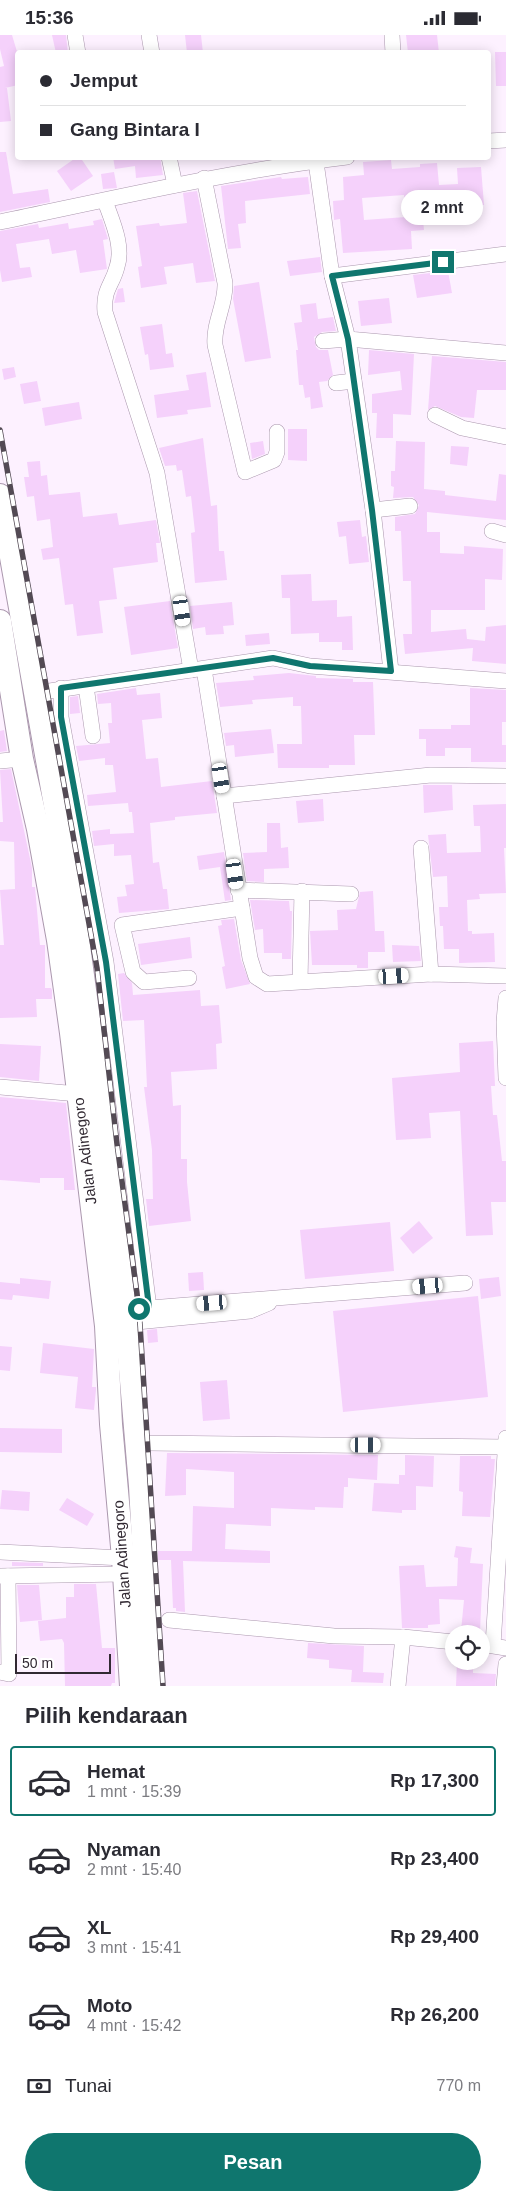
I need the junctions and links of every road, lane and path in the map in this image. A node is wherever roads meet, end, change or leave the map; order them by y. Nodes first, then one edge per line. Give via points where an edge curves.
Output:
1 (75, 35) edge
2 (149, 35) edge
3 (392, 35) edge
4 (78, 50) edge
5 (152, 50) edge
6 (393, 50) edge
7 (491, 138) edge
8 (506, 140) edge
9 (170, 160) edge
10 (328, 160) edge
11 (316, 162) junction
12 (204, 178) junction
13 (174, 185) junction
14 (105, 201) junction
15 (0, 222) edge
16 (506, 254) edge
17 (332, 276) junction
18 (348, 339) junction
19 (323, 341) dead end
20 (506, 353) edge
21 (354, 381) junction
22 (336, 383) dead end
23 (435, 415) dead end
24 (277, 432) dead end
25 (506, 437) edge
26 (0, 495) edge
27 (410, 507) dead end
28 (372, 510) junction
29 (0, 621) edge
30 (4, 664) edge
31 (197, 669) junction
32 (391, 671) junction
33 (506, 681) edge
34 (86, 686) junction
35 (61, 688) junction
36 (36, 693) junction
37 (93, 736) dead end
38 (22, 759) junction
39 (0, 761) edge
40 (506, 776) edge
41 (224, 796) junction
42 (421, 847) dead end
43 (238, 890) junction
44 (302, 891) junction
45 (351, 894) dead end
46 (242, 908) junction
47 (431, 974) junction
48 (506, 976) edge
49 (189, 978) dead end
50 (300, 981) junction
51 (506, 999) edge
52 (506, 1078) edge
53 (0, 1087) edge
54 (78, 1094) junction
55 (465, 1283) dead end
56 (149, 1307) junction
57 (176, 1312) junction
58 (125, 1317) junction
59 (136, 1440) junction
60 (506, 1442) edge
61 (506, 1470) edge
62 (503, 1551) edge
63 (0, 1552) edge
64 (123, 1566) junction
65 (4, 1576) edge
66 (136, 1598) junction
67 (169, 1620) dead end
68 (403, 1637) junction
69 (138, 1638) junction
70 (445, 1641) edge
71 (493, 1646) edge
72 (506, 1663) edge
73 (0, 1672) edge
74 (130, 1686) edge
75 (151, 1686) edge
76 (398, 1686) edge
77 (504, 1686) edge

1 - 4 street
2 - 5 street
3 - 6 street
7 - 8 street
9 - 13 street
10 - 11 street
11 - 12 street
11 - 17 street
12 - 13 street
12 - 24 street via 225,283 225,297 214,335 215,345 245,472 274,460
13 - 14 street
14 - 15 street
14 - 31 street via 119,252 117,268 105,291 106,312 157,473
16 - 17 street
17 - 18 street
18 - 19 street
18 - 20 street
18 - 21 street
21 - 22 street
21 - 28 street
23 - 25 street via 462,428
26 - 36 highway
27 - 28 street
28 - 32 street
29 - 30 highway, Jalan Adinegoro
30 - 38 highway, Jalan Adinegoro
31 - 32 street via 273,658 310,666
31 - 34 street
31 - 41 street
32 - 33 street
34 - 35 street
34 - 37 street
35 - 36 street
35 - 56 street via 61,717 106,962
36 - 58 highway via 77,933
38 - 39 street
38 - 54 highway, Jalan Adinegoro via 58,940
40 - 41 street via 431,775
41 - 43 street
42 - 47 street
43 - 44 street
43 - 46 street
44 - 45 street
44 - 50 street
46 - 49 street via 122,925 132,972 136,976 144,982
46 - 50 street via 256,977 267,984
47 - 48 street
47 - 50 street
51 - 52 street
53 - 54 street
54 - 64 highway, Jalan Adinegoro via 106,1325
55 - 57 street via 275,1300 250,1311
56 - 57 street
56 - 58 street
57 - 58 street
58 - 59 highway
59 - 60 street via 148,1443
59 - 66 highway
60 - 61 street
61 - 62 street
62 - 71 street
63 - 64 street
64 - 65 street
64 - 66 highway, Jalan Adinegoro
65 - 73 street via 9,1674
66 - 69 highway
67 - 68 street via 334,1636
68 - 70 street
68 - 76 street
69 - 74 highway
69 - 75 highway
72 - 77 street

